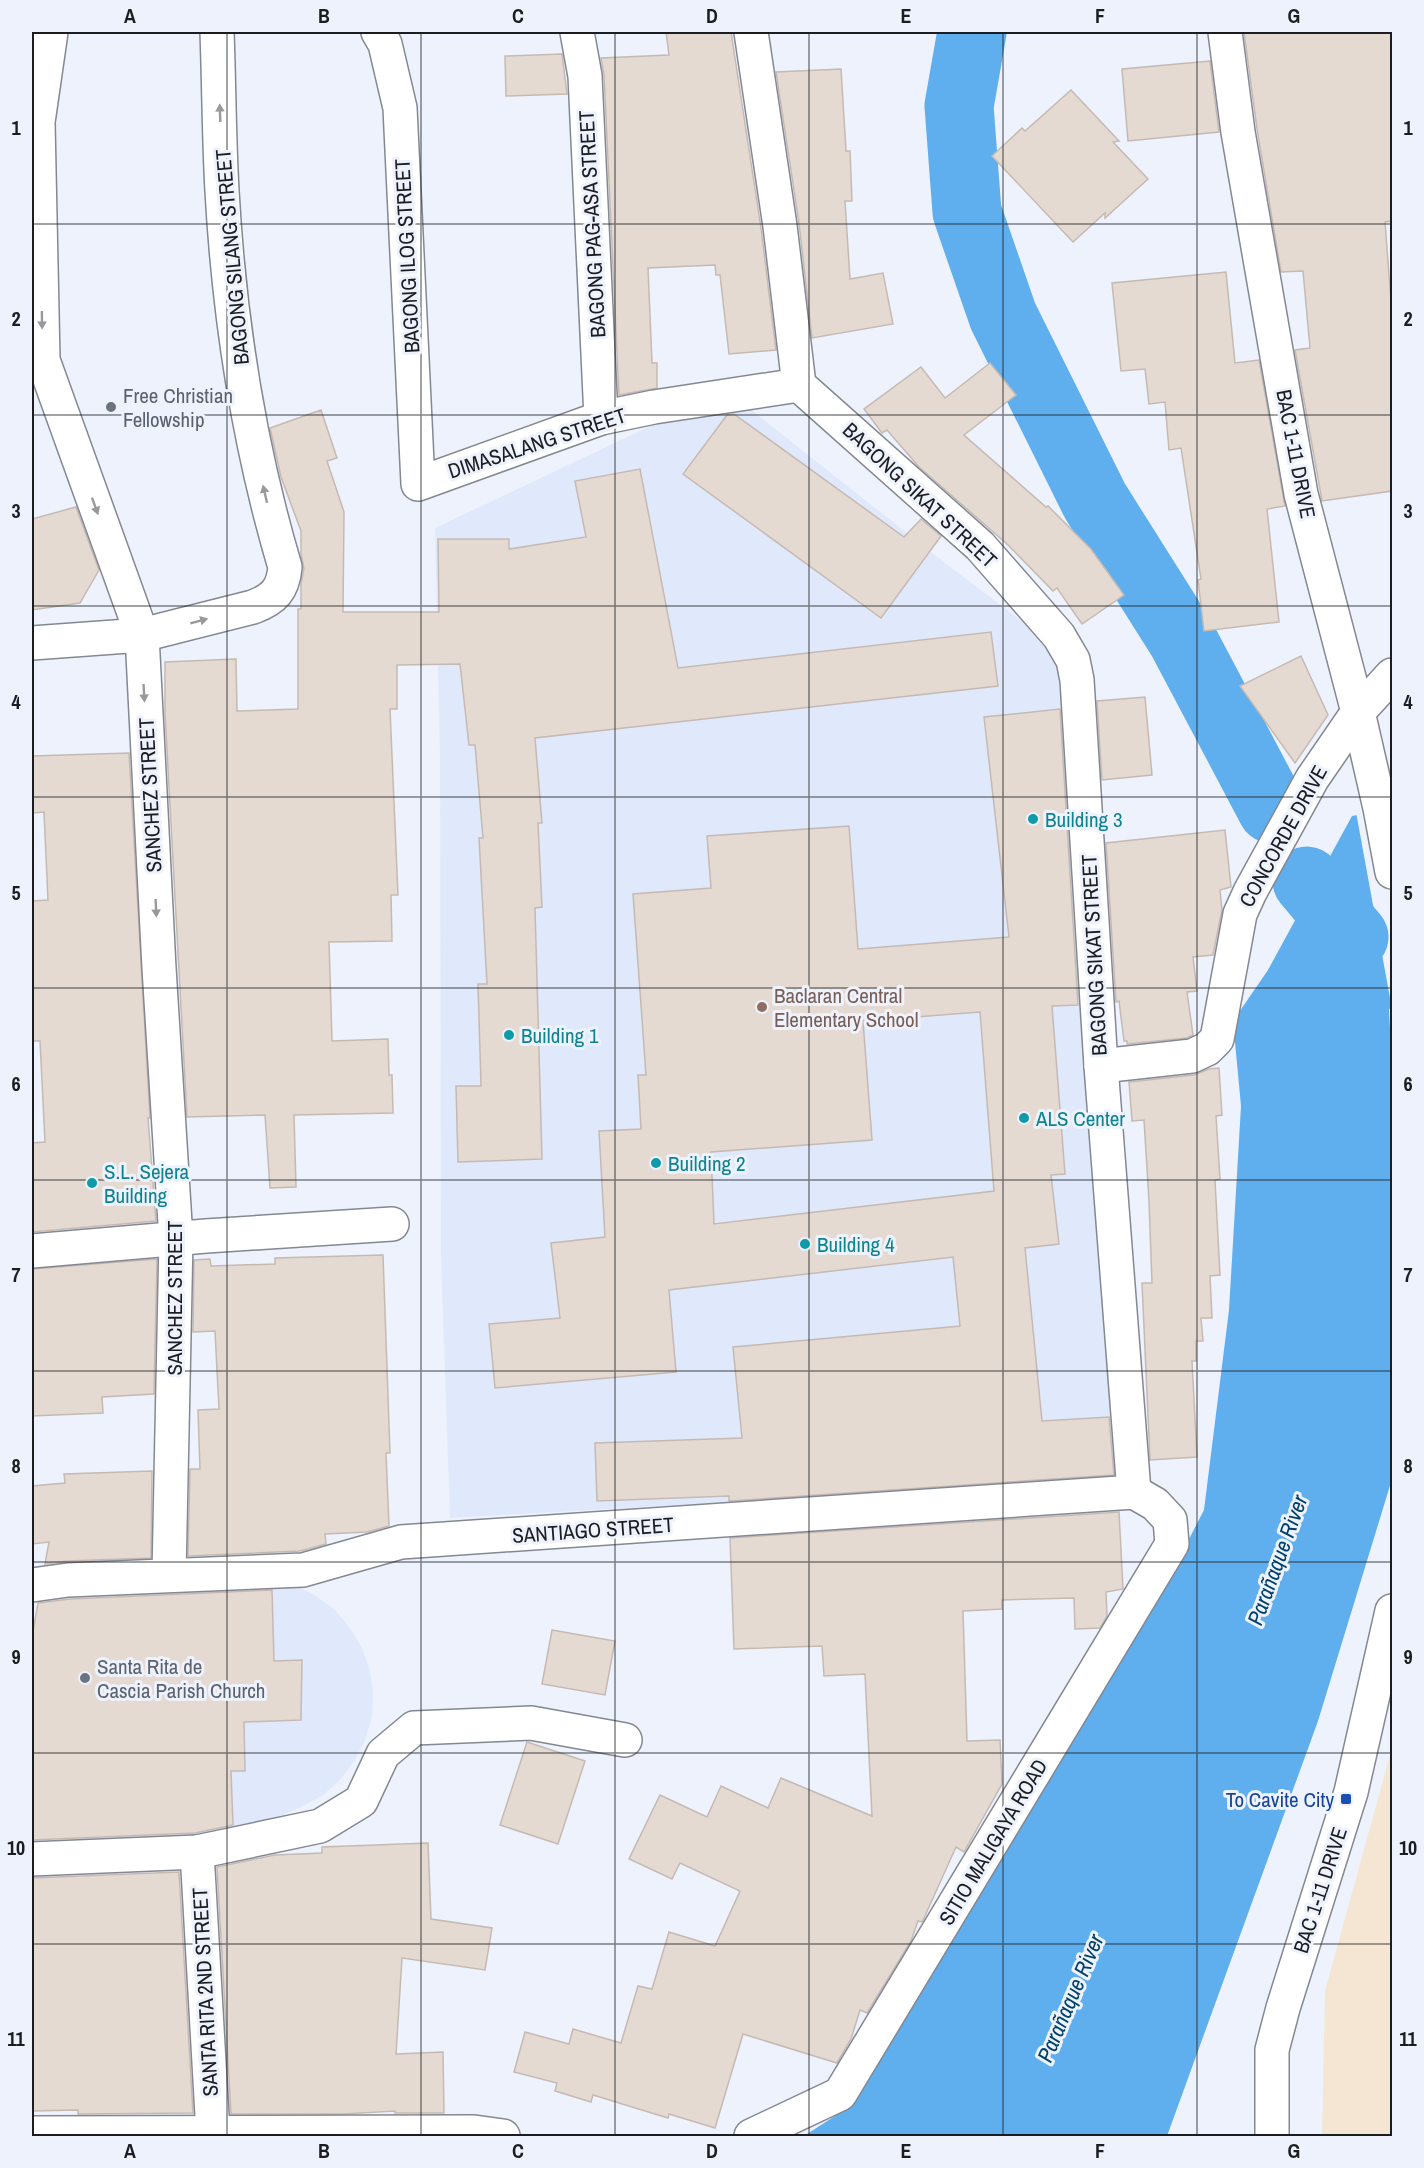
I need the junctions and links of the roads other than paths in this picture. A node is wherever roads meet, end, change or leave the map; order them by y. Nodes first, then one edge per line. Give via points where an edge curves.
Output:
1 (51, 32) edge
2 (217, 32) edge
3 (378, 32) edge
4 (577, 32) edge
5 (751, 32) edge
6 (1226, 32) edge
7 (35, 123) edge
8 (37, 362) edge
9 (799, 385) junction
10 (601, 418) junction
11 (418, 483) joint
12 (142, 635) junction
13 (32, 643) edge
14 (1392, 675) edge
15 (1358, 712) junction
16 (1392, 872) edge
17 (1101, 1066) junction
18 (392, 1224) dead end
19 (176, 1239) junction
20 (32, 1251) edge
21 (1145, 1498) junction
22 (169, 1575) junction
23 (32, 1585) edge
24 (1392, 1611) edge
25 (626, 1740) dead end
26 (197, 1852) junction
27 (32, 1859) edge
28 (32, 2133) edge
29 (213, 2133) junction
30 (503, 2136) edge
31 (751, 2136) edge
32 (1272, 2136) edge

1 - 7 street, SANCHEZ STREET
12 -> 2 street, BAGONG SILANG STREET via 268,601 279,590 284,576 285,567 264,493 236,336 222,192
3 - 11 street, BAGONG ILOG STREET via 385,44 400,108
4 - 10 street, BAGONG PAG-ASA STREET via 585,76
5 - 9 street
6 - 15 street, BAC 1-11 DRIVE via 1238,132 1301,494
7 -> 8 street, SANCHEZ STREET
8 -> 12 street, SANCHEZ STREET
9 - 10 street, DIMASALANG STREET
9 - 17 street, BAGONG SIKAT STREET via 980,546 1059,636 1073,660
10 - 11 street, DIMASALANG STREET
12 - 13 street
12 -> 19 street, SANCHEZ STREET
14 - 15 street, CONCORDE DRIVE
15 - 16 street, BAC 1-11 DRIVE
15 - 17 street, CONCORDE DRIVE via 1312,779 1240,914 1217,1039 1192,1056
17 - 21 street, BAGONG SIKAT STREET
18 - 19 street
19 - 20 street
19 - 22 street, SANCHEZ STREET
21 - 22 street, SANTIAGO STREET via 401,1542 303,1570
21 - 31 street, SITIO MALIGAYA ROAD via 1170,1520 1172,1545 840,2094
22 - 23 street, SANTIAGO STREET
24 - 32 street, BAC 1-11 DRIVE via 1351,1792 1272,2050
25 - 26 street via 531,1723 414,1728 383,1754 361,1801 320,1826
26 - 27 street
26 - 29 street, SANTA RITA 2ND STREET
28 - 29 street
29 - 30 street via 474,2132

